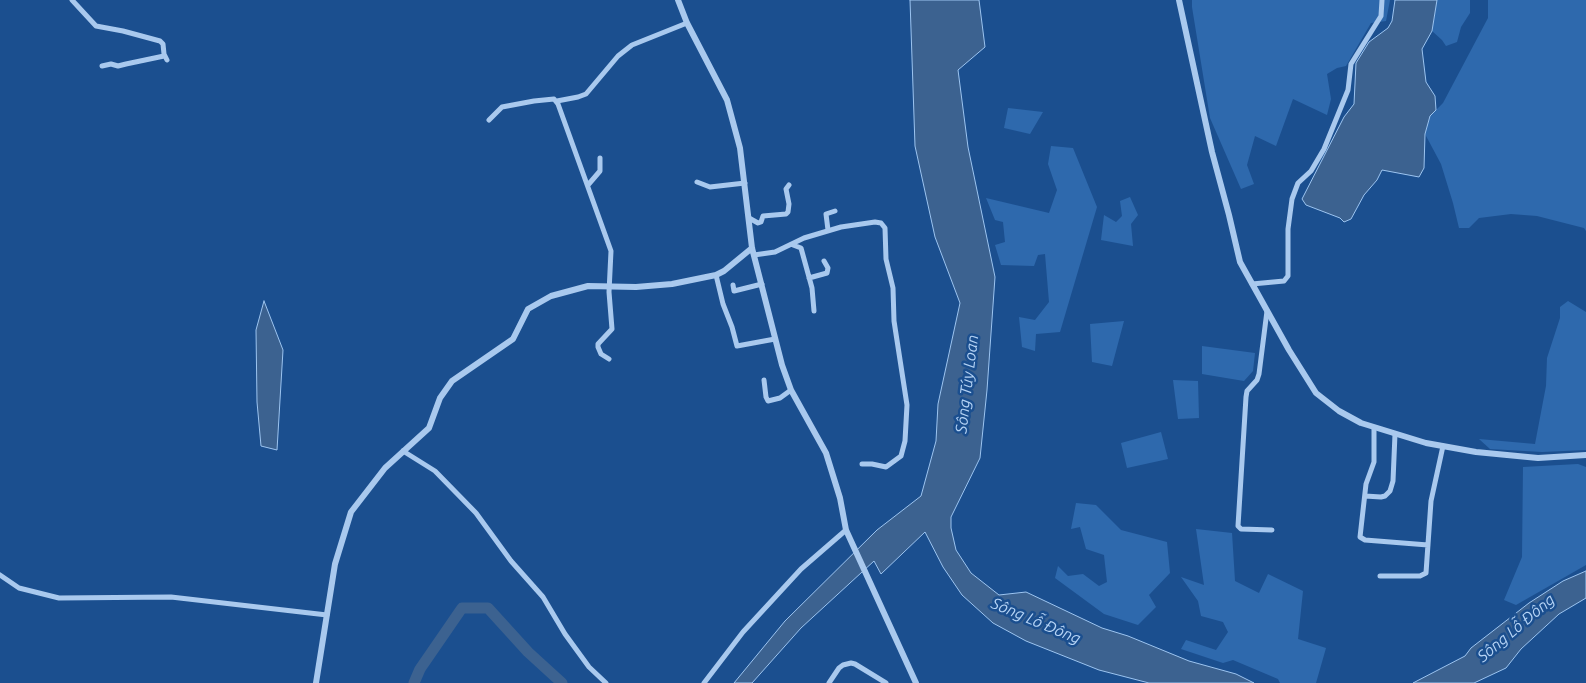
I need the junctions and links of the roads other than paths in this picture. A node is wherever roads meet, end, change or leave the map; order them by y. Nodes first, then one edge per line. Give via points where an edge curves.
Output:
1 (72, 0) edge
2 (678, 0) edge
3 (1179, 0) edge
4 (1382, 0) edge
5 (687, 23) junction
6 (102, 66) dead end
7 (556, 101) junction
8 (489, 120) dead end
9 (600, 158) dead end
10 (697, 182) dead end
11 (744, 183) junction
12 (588, 185) junction
13 (789, 185) dead end
14 (835, 211) dead end
15 (749, 218) junction
16 (828, 230) junction
17 (792, 244) junction
18 (752, 248) junction
19 (754, 255) junction
20 (824, 261) dead end
21 (716, 275) junction
22 (809, 278) junction
23 (762, 284) junction
24 (1252, 284) junction
25 (733, 285) dead end
26 (610, 286) junction
27 (814, 311) dead end
28 (1266, 312) junction
29 (775, 338) junction
30 (609, 359) dead end
31 (764, 380) dead end
32 (791, 390) junction
33 (1374, 428) junction
34 (1395, 434) junction
35 (1442, 446) junction
36 (403, 451) junction
37 (1586, 454) edge
38 (862, 464) dead end
39 (1365, 496) junction
40 (846, 530) junction
41 (1272, 530) dead end
42 (1428, 546) junction
43 (0, 575) edge
44 (1380, 576) dead end
45 (327, 615) junction
46 (316, 683) edge
47 (606, 683) edge
48 (704, 683) edge
49 (829, 683) edge
50 (886, 683) edge
51 (916, 683) edge

1 - 6 street via 96,26 163,44 166,58
2 - 5 street
3 - 24 street via 1240,262
4 - 24 street via 1380,16 1351,64 1348,90 1324,150 1298,183 1292,199 1288,276 1284,281
5 - 7 street via 632,44 586,94
5 - 11 street via 727,100 740,148
7 - 8 street via 502,107
7 - 12 street
9 - 12 street via 600,171
10 - 11 street via 710,187
11 - 15 street
12 - 26 street via 611,251
13 - 15 street via 786,189 789,204 786,214 763,216 758,223
14 - 16 street via 826,214
15 - 18 street
16 - 17 street
16 - 38 street via 875,222 885,228 886,259 893,288 894,321 907,405 905,441 902,456 886,467
17 - 19 street via 775,252
17 - 22 street via 801,248
18 - 19 street
18 - 21 street
19 - 23 street
20 - 22 street via 827,273
21 - 26 street via 672,284
21 - 29 street via 737,346
22 - 27 street
23 - 25 street via 734,291
23 - 29 street
24 - 28 street
26 - 30 street via 611,330 598,344 601,354
26 - 36 street via 588,286 551,296 528,309 513,339 452,380 440,398 429,428
28 - 33 street via 1316,393 1339,411
28 - 41 street via 1259,374 1246,397 1238,526 1241,529
29 - 32 street
31 - 32 street via 767,403
32 - 40 street via 826,453
33 - 34 street
33 - 39 street via 1374,462
34 - 35 street
34 - 39 street via 1390,490 1381,497
35 - 37 street via 1538,458
35 - 42 street via 1431,501
36 - 45 street via 385,468 351,512 335,564
36 - 47 street via 434,471 476,513 511,561 544,597 589,667
39 - 42 street via 1362,539
40 - 48 street via 801,569 743,632
40 - 51 street
42 - 44 street via 1425,574
43 - 45 street via 19,588 59,598 171,597
45 - 46 street
49 - 50 street via 839,668 851,663

